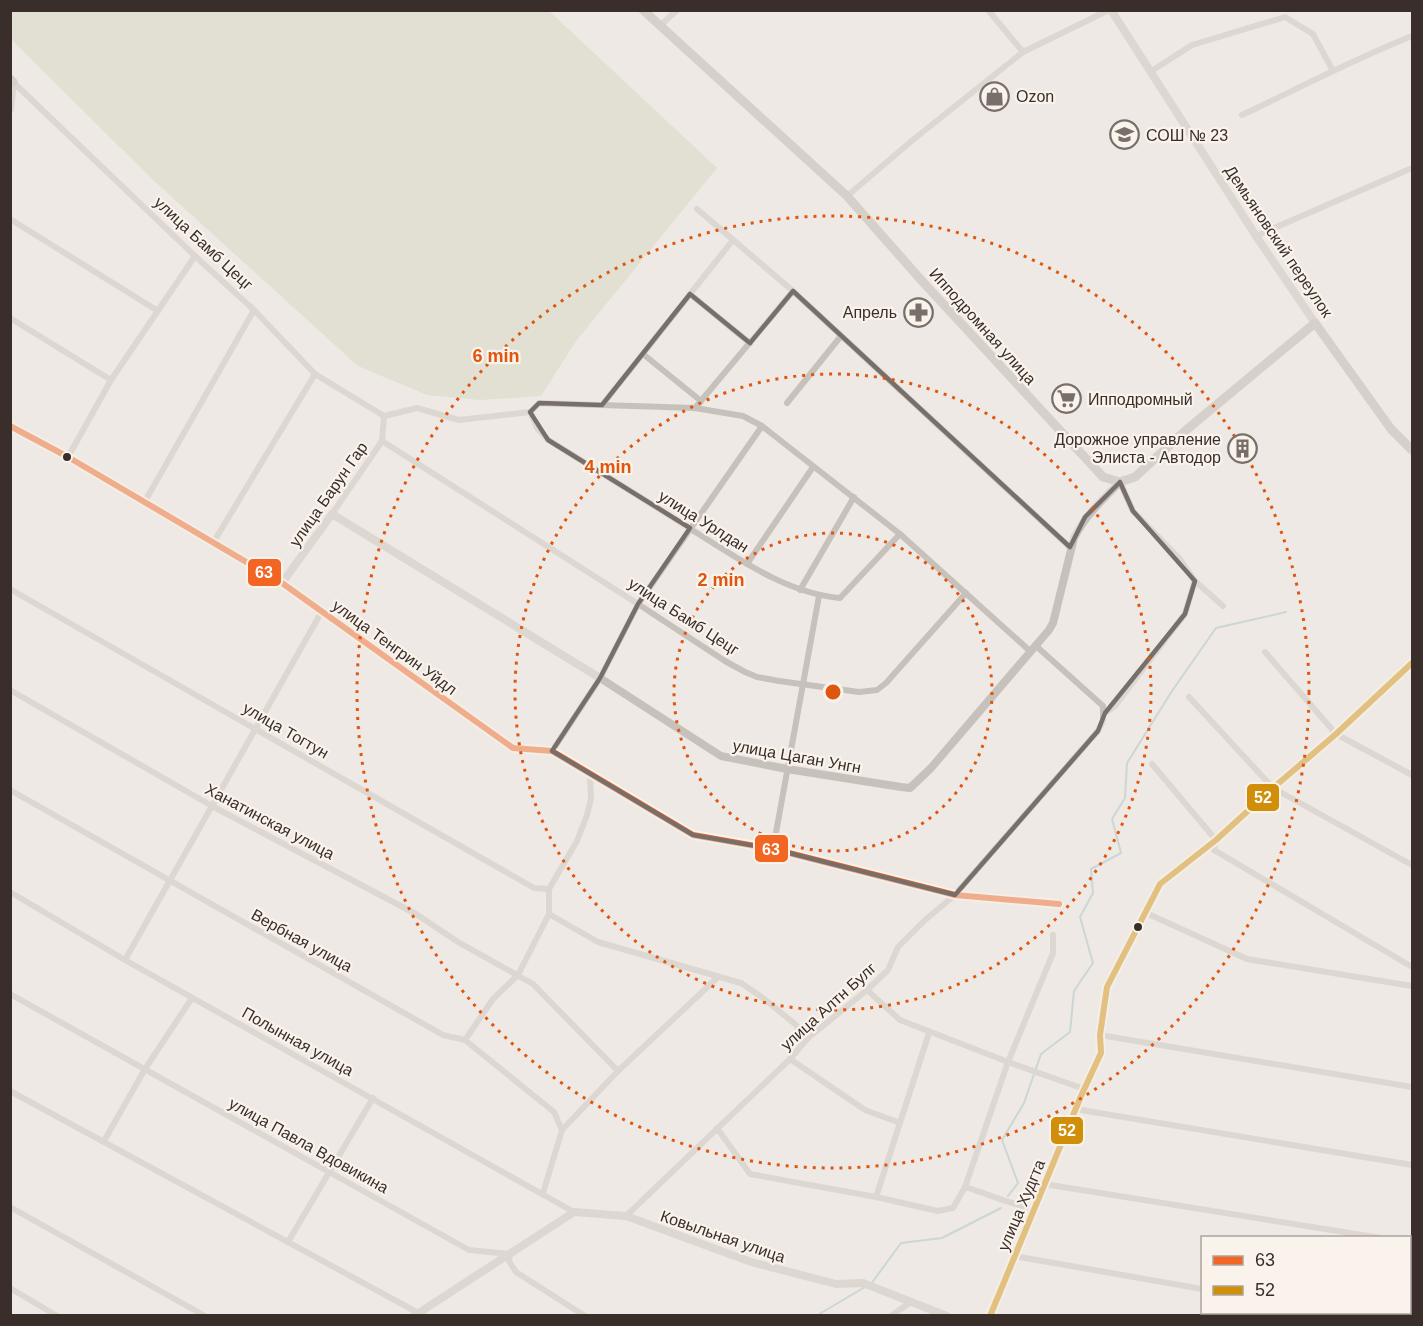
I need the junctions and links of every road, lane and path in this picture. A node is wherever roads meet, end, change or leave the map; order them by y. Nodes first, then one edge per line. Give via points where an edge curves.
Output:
1 (643, 10) edge
2 (677, 10) edge
3 (988, 10) edge
4 (1110, 10) edge
5 (660, 26) junction
6 (1413, 36) edge
7 (1023, 52) junction
8 (1333, 71) junction
9 (1150, 72) junction
10 (12, 81) edge
11 (10, 109) edge
12 (1242, 115) dead end
13 (1413, 168) edge
14 (847, 196) junction
15 (697, 209) dead end
16 (10, 219) edge
17 (1256, 236) junction
18 (732, 240) junction
19 (195, 256) junction
20 (793, 291) junction
21 (690, 294) junction
22 (158, 310) junction
23 (254, 310) junction
24 (10, 318) edge
25 (1315, 323) junction
26 (841, 336) junction
27 (750, 343) junction
28 (643, 354) junction
29 (315, 374) junction
30 (111, 380) junction
31 (701, 401) junction
32 (787, 404) dead end
33 (602, 405) junction
34 (695, 408) junction
35 (530, 412) junction
36 (384, 416) junction
37 (10, 426) edge
38 (762, 426) junction
39 (382, 441) junction
40 (1413, 450) edge
41 (68, 457) junction
42 (813, 467) junction
43 (1120, 482) junction
44 (854, 497) junction
45 (144, 503) junction
46 (332, 514) junction
47 (690, 528) junction
48 (900, 534) junction
49 (213, 543) junction
50 (1072, 549) junction
51 (747, 564) junction
52 (1195, 581) junction
53 (282, 584) junction
54 (10, 589) edge
55 (800, 590) junction
56 (966, 593) junction
57 (819, 596) junction
58 (638, 604) junction
59 (1223, 606) dead end
60 (322, 611) junction
61 (1033, 648) junction
62 (1265, 652) dead end
63 (1413, 663) edge
64 (600, 678) junction
65 (804, 683) junction
66 (10, 690) edge
67 (1189, 697) dead end
68 (1105, 713) junction
69 (255, 728) junction
70 (1336, 734) junction
71 (552, 751) junction
72 (1152, 764) dead end
73 (788, 769) junction
74 (590, 775) junction
75 (1413, 775) edge
76 (1273, 788) junction
77 (10, 790) edge
78 (212, 806) junction
79 (1216, 840) junction
80 (773, 849) junction
81 (1413, 865) edge
82 (170, 880) junction
83 (549, 889) junction
84 (10, 892) edge
85 (956, 895) junction
86 (1059, 904) dead end
87 (1144, 912) junction
88 (549, 914) junction
89 (1053, 935) dead end
90 (125, 960) junction
91 (1413, 967) edge
92 (518, 975) junction
93 (717, 978) junction
94 (1413, 986) edge
95 (867, 990) junction
96 (10, 994) edge
97 (192, 998) junction
98 (929, 1033) junction
99 (1100, 1035) junction
100 (808, 1038) junction
101 (465, 1040) junction
102 (790, 1059) junction
103 (1008, 1062) junction
104 (145, 1069) junction
105 (618, 1071) junction
106 (1413, 1087) edge
107 (1084, 1089) junction
108 (10, 1090) edge
109 (374, 1098) junction
110 (1075, 1109) junction
111 (900, 1123) junction
112 (717, 1128) junction
113 (562, 1130) junction
114 (104, 1141) junction
115 (1413, 1165) edge
116 (330, 1172) junction
117 (1044, 1184) junction
118 (965, 1186) junction
119 (543, 1193) junction
120 (876, 1197) junction
121 (10, 1207) edge
122 (1034, 1209) junction
123 (574, 1212) junction
124 (626, 1216) junction
125 (1369, 1236) edge
126 (288, 1242) junction
127 (510, 1254) junction
128 (1014, 1256) junction
129 (10, 1288) edge
130 (1201, 1289) edge
131 (912, 1301) junction
132 (419, 1314) edge
133 (57, 1316) edge
134 (205, 1316) edge
135 (585, 1316) edge
136 (891, 1316) edge
137 (947, 1316) edge
138 (990, 1316) edge

1 - 5 main road, Ипподромная улица
2 - 5 street
3 - 7 street
4 - 7 street
4 - 9 street, Демьяновский переулок
5 - 14 main road, Ипподромная улица
6 - 8 street
7 - 14 street
8 - 9 street via 1313,34 1284,17 1192,45
8 - 12 street
9 - 17 street, Демьяновский переулок
10 - 11 street
10 - 19 street, улица Бамб Цецг
13 - 17 street
14 - 43 main road, Ипподромная улица via 1103,477
15 - 18 street
16 - 22 street
17 - 25 street, Демьяновский переулок
18 - 20 street
18 - 21 street
19 - 22 street
19 - 23 street, улица Бамб Цецг
20 - 26 street
20 - 27 street
21 - 27 street
21 - 28 street
22 - 30 street
23 - 29 street, улица Бамб Цецг
23 - 45 street
24 - 30 street
25 - 40 main road, Демьяновский переулок via 1391,429
25 - 43 main road via 1135,477
26 - 32 street
26 - 50 street
27 - 31 street
28 - 31 street
28 - 33 street
29 - 36 street, улица Бамб Цецг
29 - 49 street
30 - 41 street
31 - 34 street
33 - 34 street
33 - 35 street via 539,403
34 - 38 street via 743,416
35 - 36 street via 459,420 417,408
35 - 47 street, улица Урлдан via 548,440
36 - 39 street, улица Барун Гар
37 - 41 street, улица Тенгрин Уйдл
38 - 42 street
38 - 47 street
39 - 46 street, улица Барун Гар
39 - 58 street, улица Бамб Цецг
41 - 45 street, улица Тенгрин Уйдл
42 - 44 street
42 - 51 street
43 - 50 street, улица Цаган Унгн via 1085,517
43 - 52 street via 1133,511 1179,558
44 - 48 street
44 - 55 street
45 - 49 street, улица Тенгрин Уйдл
46 - 53 street, улица Барун Гар
46 - 64 street, улица Цаган Унгн
47 - 51 street, улица Урлдан
47 - 58 street
48 - 56 street
48 - 57 street, улица Урлдан via 840,598
49 - 53 street, улица Тенгрин Уйдл
50 - 61 street, улица Цаган Унгн via 1053,623
51 - 55 street, улица Урлдан
52 - 59 street
52 - 68 street, улица Алтн Булг via 1185,614 1115,706
53 - 60 street, улица Тенгрин Уйдл
54 - 69 street, улица Тогтун
55 - 57 street, улица Урлдан
56 - 61 street
56 - 65 street, улица Бамб Цецг via 877,690 860,692
57 - 65 street
58 - 64 street
58 - 65 street, улица Бамб Цецг via 745,672
60 - 69 street
60 - 71 street, улица Тенгрин Уйдл via 513,748
61 - 68 street via 1103,706
61 - 73 street, улица Цаган Унгн via 910,788
62 - 70 street
63 - 70 street, улица Худгта
64 - 71 street
64 - 73 street, улица Цаган Унгн via 721,756
65 - 73 street
66 - 78 street, Ханатинская улица
67 - 76 street
68 - 85 street, улица Алтн Булг via 1098,731
69 - 78 street
69 - 83 street, улица Тогтун via 534,888
70 - 75 street
70 - 76 street, улица Худгта
71 - 74 street, улица Тенгрин Уйдл
72 - 79 street
73 - 80 street
74 - 80 street, улица Тенгрин Уйдл via 693,835
74 - 83 street via 587,815
76 - 79 street, улица Худгта
76 - 81 street
77 - 82 street, Вербная улица
78 - 82 street
78 - 92 street, Ханатинская улица via 417,914
79 - 87 street, улица Худгта via 1160,884
79 - 91 street via 1214,850
80 - 85 street, улица Тенгрин Уйдл
82 - 90 street
82 - 101 street, Вербная улица via 443,1035
83 - 88 street
84 - 90 street, Полынная улица
85 - 86 street, улица Тенгрин Уйдл
85 - 95 street, улица Алтн Булг via 898,947 888,970
87 - 94 street via 1246,959
87 - 99 street, улица Худгта via 1107,987
88 - 92 street
88 - 93 street via 598,942
89 - 103 street via 1053,953
90 - 97 street, Полынная улица
92 - 101 street via 492,999
92 - 105 street, Ханатинская улица via 533,984
93 - 100 street via 741,983
93 - 105 street
95 - 98 street via 900,1020
95 - 100 street, улица Алтн Булг
96 - 104 street, улица Павла Вдовикина
97 - 104 street
97 - 109 street, Полынная улица
98 - 103 street
98 - 111 street
99 - 106 street
99 - 107 street, улица Худгта via 1101,1053
100 - 102 street, улица Алтн Булг
101 - 113 street, Вербная улица via 554,1112
102 - 111 street via 865,1110
102 - 112 street, улица Алтн Булг
103 - 107 street
103 - 118 street
104 - 114 street
104 - 116 street, улица Павла Вдовикина
105 - 113 street
107 - 110 street, улица Худгта
108 - 114 street
109 - 116 street
109 - 119 street, Полынная улица
110 - 115 street
110 - 117 street, улица Худгта
111 - 120 street
112 - 120 street via 750,1174
112 - 124 street, улица Алтн Булг
113 - 119 street
114 - 126 street
116 - 126 street
116 - 127 street, улица Павла Вдовикина via 469,1250
117 - 122 street, улица Худгта
117 - 125 street
118 - 120 street via 953,1208 938,1211
118 - 122 street
119 - 123 street, Полынная улица
121 - 134 street
122 - 128 street, улица Худгта
123 - 124 street, Ковыльная улица
123 - 127 street
124 - 131 street, Ковыльная улица via 751,1262 836,1284 863,1283
126 - 132 street
127 - 132 street
127 - 135 street via 509,1262 516,1272
128 - 130 street
128 - 138 street, улица Худгта
129 - 133 street
131 - 136 street
131 - 137 street, Ковыльная улица

